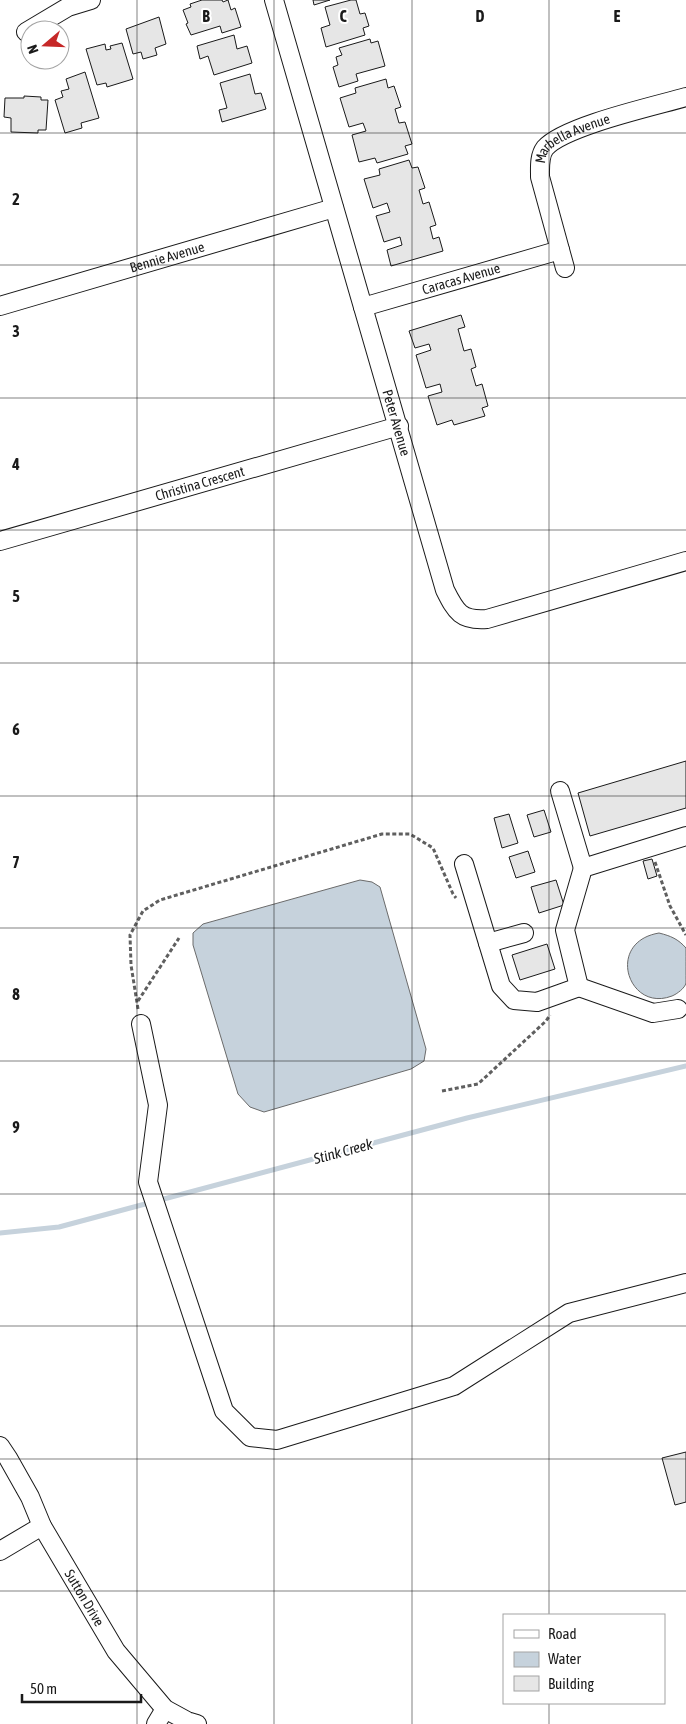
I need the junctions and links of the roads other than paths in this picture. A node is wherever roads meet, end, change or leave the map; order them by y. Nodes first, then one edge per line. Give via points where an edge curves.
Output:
1 (92, 0) edge
2 (274, 0) edge
3 (46, 20) edge
4 (686, 97) edge
5 (334, 208) junction
6 (560, 250) junction
7 (565, 268) dead end
8 (0, 306) edge
9 (363, 307) junction
10 (399, 426) junction
11 (0, 540) edge
12 (686, 561) edge
13 (560, 791) dead end
14 (686, 836) edge
15 (464, 864) dead end
16 (583, 868) junction
17 (524, 933) dead end
18 (488, 943) junction
19 (579, 987) junction
20 (678, 1009) dead end
21 (141, 1024) road end
22 (686, 1284) edge
23 (0, 1446) edge
24 (42, 1526) junction
25 (0, 1551) edge
26 (161, 1717) edge
27 (197, 1724) edge

1 - 3 street via 68,7
2 - 5 street, Peter Avenue
4 - 6 street, Marbella Avenue via 577,128 556,138 544,149 539,163 540,177
5 - 8 street, Bennie Avenue
5 - 9 street, Peter Avenue
6 - 7 street, Marbella Avenue
6 - 9 street, Caracas Avenue
9 - 10 street, Peter Avenue
10 - 11 street, Christina Crescent
10 - 12 street, Peter Avenue via 445,590 457,611 466,618 487,619
13 - 16 street
14 - 16 street
15 - 18 street
16 - 19 street via 564,930
17 - 18 street
18 - 19 street via 501,986 514,1000 537,1002
19 - 20 street via 653,1013
21 - 22 street via 158,1104 148,1182 224,1411 250,1437 277,1440 454,1386 569,1313
23 - 24 street, Sutton Drive via 30,1497
24 - 25 street
24 - 26 street, Sutton Drive via 116,1651
26 - 27 street, Sutton Drive

